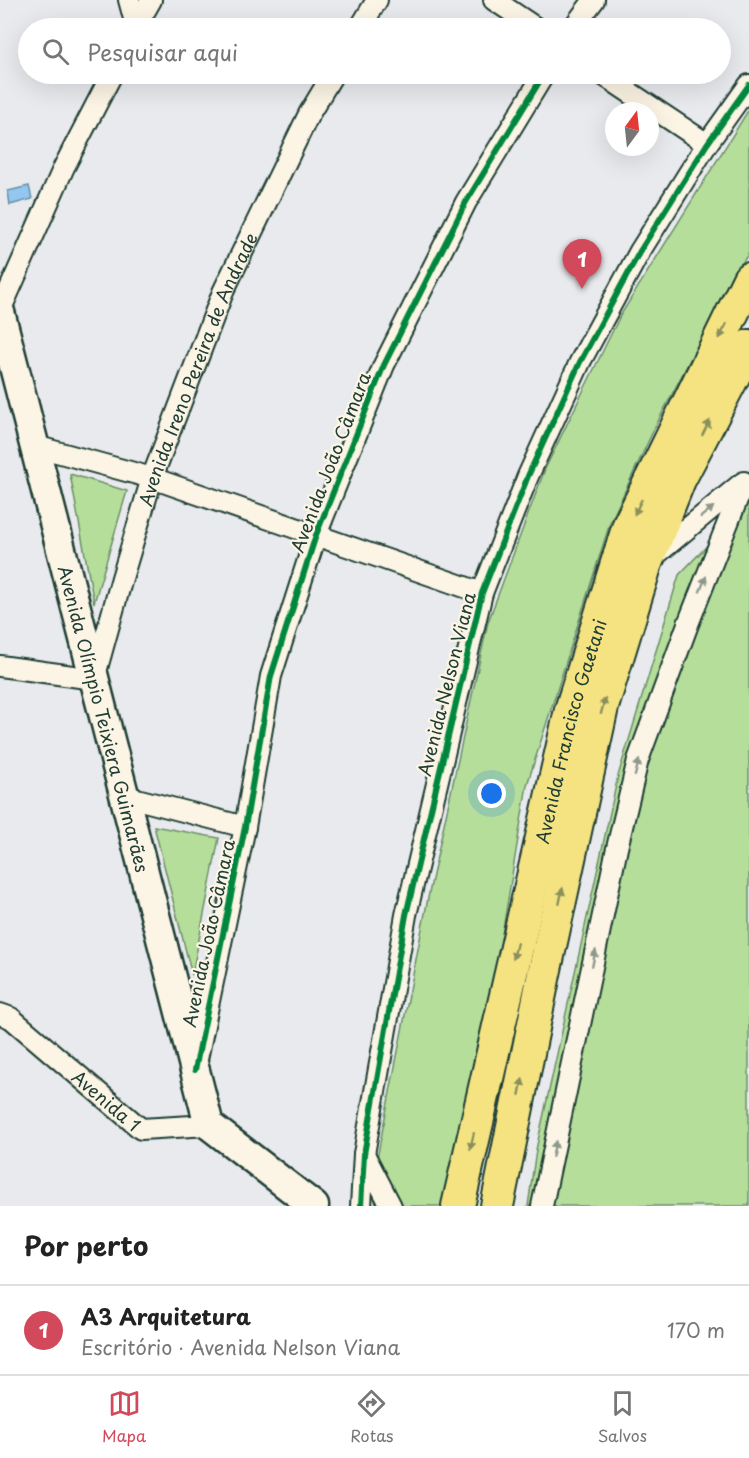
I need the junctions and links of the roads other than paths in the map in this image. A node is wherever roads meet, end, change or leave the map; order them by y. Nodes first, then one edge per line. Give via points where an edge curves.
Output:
1 (129, 0) edge
2 (151, 0) edge
3 (377, 0) edge
4 (494, 0) edge
5 (594, 0) edge
6 (133, 18) edge
7 (140, 18) edge
8 (366, 18) edge
9 (521, 18) edge
10 (580, 18) edge
11 (107, 84) edge
12 (327, 84) edge
13 (538, 84) edge
14 (618, 84) edge
15 (749, 85) edge
16 (707, 144) junction
17 (749, 279) edge
18 (0, 312) edge
19 (749, 346) edge
20 (34, 446) junction
21 (747, 477) edge
22 (152, 478) junction
23 (316, 535) junction
24 (646, 562) junction
25 (482, 593) junction
26 (0, 666) edge
27 (94, 679) junction
28 (124, 796) junction
29 (245, 828) junction
30 (0, 1014) edge
31 (195, 1070) junction
32 (209, 1125) junction
33 (364, 1154) junction
34 (460, 1195) edge
35 (314, 1206) edge
36 (361, 1206) edge
37 (391, 1206) edge
38 (438, 1206) edge
39 (497, 1206) edge
40 (542, 1206) edge

1 - 6 street
2 - 7 street
3 - 8 street
4 - 9 street
5 - 10 street
11 - 18 street via 64,166
12 - 22 street, Avenida Ireno Pereira de Andrade via 223,292
13 - 23 street, Avenida João Câmara via 466,202 384,365
14 - 16 street
15 - 16 street, Avenida Nelson Viana
16 - 25 street, Avenida Nelson Viana via 640,251 580,362 528,476
17 -> 34 main road, Avenida Francisco Gaetani via 629,525 571,710
18 - 20 street, Avenida Olímpio Teixiera Guimarães
24 -> 19 main road, Avenida Francisco Gaetani via 679,480
20 - 22 street
20 - 27 street, Avenida Olímpio Teixiera Guimarães
24 -> 21 street
40 -> 21 street via 638,760
22 - 23 street
22 - 27 street, Avenida Ireno Pereira de Andrade
23 - 25 street
23 - 29 street, Avenida João Câmara via 271,676
39 -> 24 main road, Avenida Francisco Gaetani via 602,707
25 - 33 street, Avenida Nelson Viana via 406,915
26 - 27 street
27 - 28 street, Avenida Olímpio Teixiera Guimarães
28 - 29 street
28 - 31 street, Avenida Olímpio Teixiera Guimarães
29 - 31 street, Avenida João Câmara
30 - 32 street, Avenida 1 via 11,1018 141,1129
31 - 32 street, Avenida Olímpio Teixiera Guimarães
32 - 35 street
33 - 36 street, Avenida Nelson Viana
33 - 37 street
34 - 38 main road

